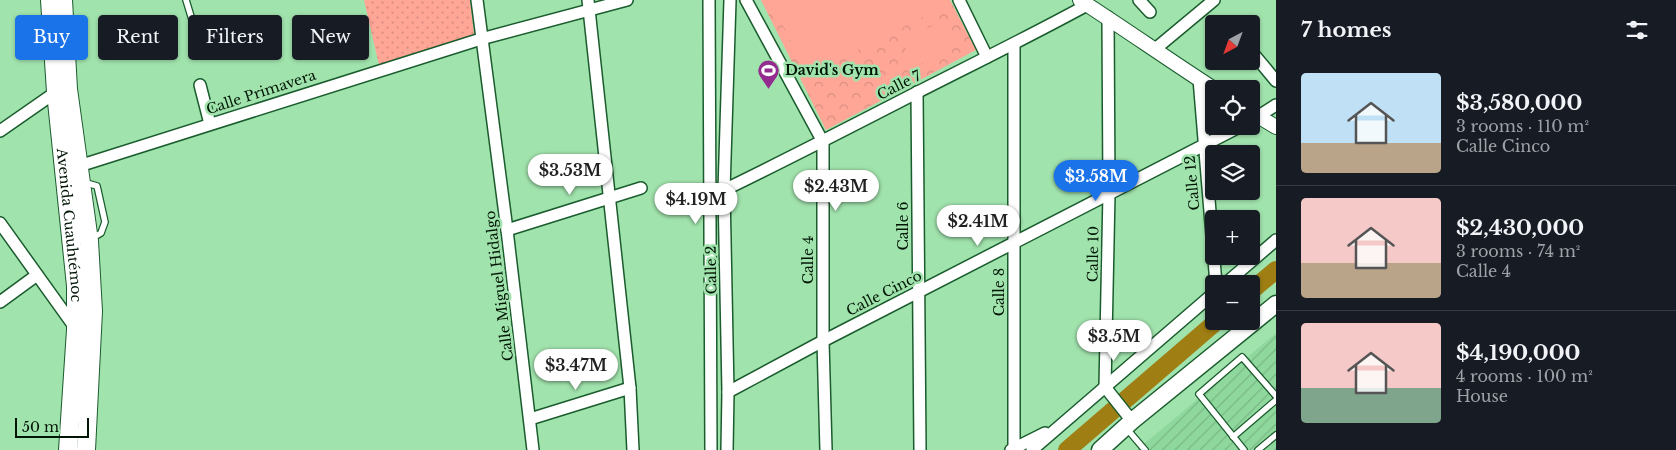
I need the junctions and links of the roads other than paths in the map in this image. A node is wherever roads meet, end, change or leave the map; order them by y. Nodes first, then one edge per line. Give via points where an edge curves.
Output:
1 (50, 0) edge
2 (64, 0) edge
3 (186, 0) edge
4 (477, 0) edge
5 (627, 0) edge
6 (709, 0) edge
7 (730, 0) edge
8 (746, 0) edge
9 (959, 0) edge
10 (1139, 0) edge
11 (1214, 0) edge
12 (1084, 2) edge
13 (589, 5) edge
14 (1150, 12) dead end
15 (191, 15) edge
16 (1108, 17) junction
17 (481, 38) junction
18 (1014, 45) junction
19 (1154, 50) junction
20 (987, 57) junction
21 (1260, 62) edge
22 (1199, 79) junction
23 (1276, 81) edge
24 (1205, 83) edge
25 (200, 85) dead end
26 (56, 92) junction
27 (917, 92) junction
28 (1276, 105) edge
29 (1260, 114) edge
30 (1260, 120) edge
31 (210, 124) junction
32 (1276, 127) edge
33 (0, 131) edge
34 (1224, 135) edge
35 (823, 142) junction
36 (1204, 145) junction
37 (80, 174) junction
38 (641, 188) dead end
39 (724, 190) junction
40 (1109, 193) junction
41 (608, 197) junction
42 (0, 223) edge
43 (507, 230) junction
44 (1276, 240) edge
45 (1014, 243) junction
46 (37, 275) junction
47 (1215, 275) edge
48 (1235, 275) edge
49 (919, 292) junction
50 (1205, 301) edge
51 (0, 302) edge
52 (1276, 304) edge
53 (76, 330) junction
54 (823, 341) junction
55 (82, 377) junction
56 (1106, 387) junction
57 (630, 388) junction
58 (728, 392) junction
59 (1276, 396) edge
60 (1276, 400) edge
61 (530, 419) junction
62 (1129, 421) junction
63 (1060, 426) junction
64 (1276, 434) edge
65 (1233, 437) junction
66 (68, 450) edge
67 (86, 450) edge
68 (533, 450) edge
69 (633, 450) edge
70 (711, 450) edge
71 (727, 450) edge
72 (826, 450) edge
73 (920, 450) edge
74 (1013, 450) edge
75 (1032, 450) edge
76 (1100, 450) edge
77 (1146, 450) edge
78 (1244, 450) edge
79 (1258, 450) edge

1 - 26 main road, Avenida Cuauhtémoc
2 - 37 main road via 68,89
3 - 15 lane
4 - 17 street, Calle Miguel Hidalgo
5 - 13 street, Calle Primavera
6 - 70 street
7 - 39 street, Calle 2
8 - 35 street, Calle 4
9 - 20 street
10 - 14 street
11 - 19 street
12 - 16 street
12 - 18 street, Calle 7
13 - 17 street, Calle Primavera
13 - 41 street
16 - 19 street
16 - 40 street, Calle 10
17 - 31 street, Calle Primavera
17 - 43 street, Calle Miguel Hidalgo
18 - 20 street, Calle 7
18 - 45 street, Calle 8
19 - 22 street
20 - 27 street, Calle 7
21 - 23 street
22 - 24 street
22 - 36 street, Calle 12
25 - 31 street
26 - 33 street
26 - 53 main road, Avenida Cuauhtémoc via 76,286
27 - 35 street, Calle 7
27 - 49 street, Calle 6
28 - 29 street
30 - 32 street
31 - 37 street, Calle Primavera
34 - 36 street, Calle Cinco
35 - 39 street, Calle 7
35 - 54 street, Calle 4
36 - 40 street, Calle Cinco
36 - 47 street, Calle 12
37 - 55 main road via 89,240 93,311
38 - 41 street
39 - 58 street, Calle 2
40 - 45 street, Calle Cinco
40 - 56 street, Calle 10
41 - 43 street
41 - 57 street
42 - 46 street
43 - 61 street, Calle Miguel Hidalgo
44 - 48 street
45 - 49 street, Calle Cinco
45 - 74 street, Calle 8
46 - 51 street
46 - 53 street
49 - 54 street, Calle Cinco
49 - 73 street, Calle 6
50 - 56 street
52 - 62 main road
53 - 55 main road, Avenida Cuauhtémoc
54 - 58 street, Calle Cinco
54 - 72 street, Calle 4
55 - 66 main road, Avenida Cuauhtémoc
55 - 67 main road
56 - 62 street
56 - 63 street
57 - 61 street
57 - 69 street
58 - 71 street, Calle 2
59 - 65 lane via 1242,357 1199,394
60 - 65 lane
61 - 68 street, Calle Miguel Hidalgo
62 - 76 main road
62 - 77 lane
63 - 74 street
63 - 75 street
64 - 79 lane
65 - 78 lane

